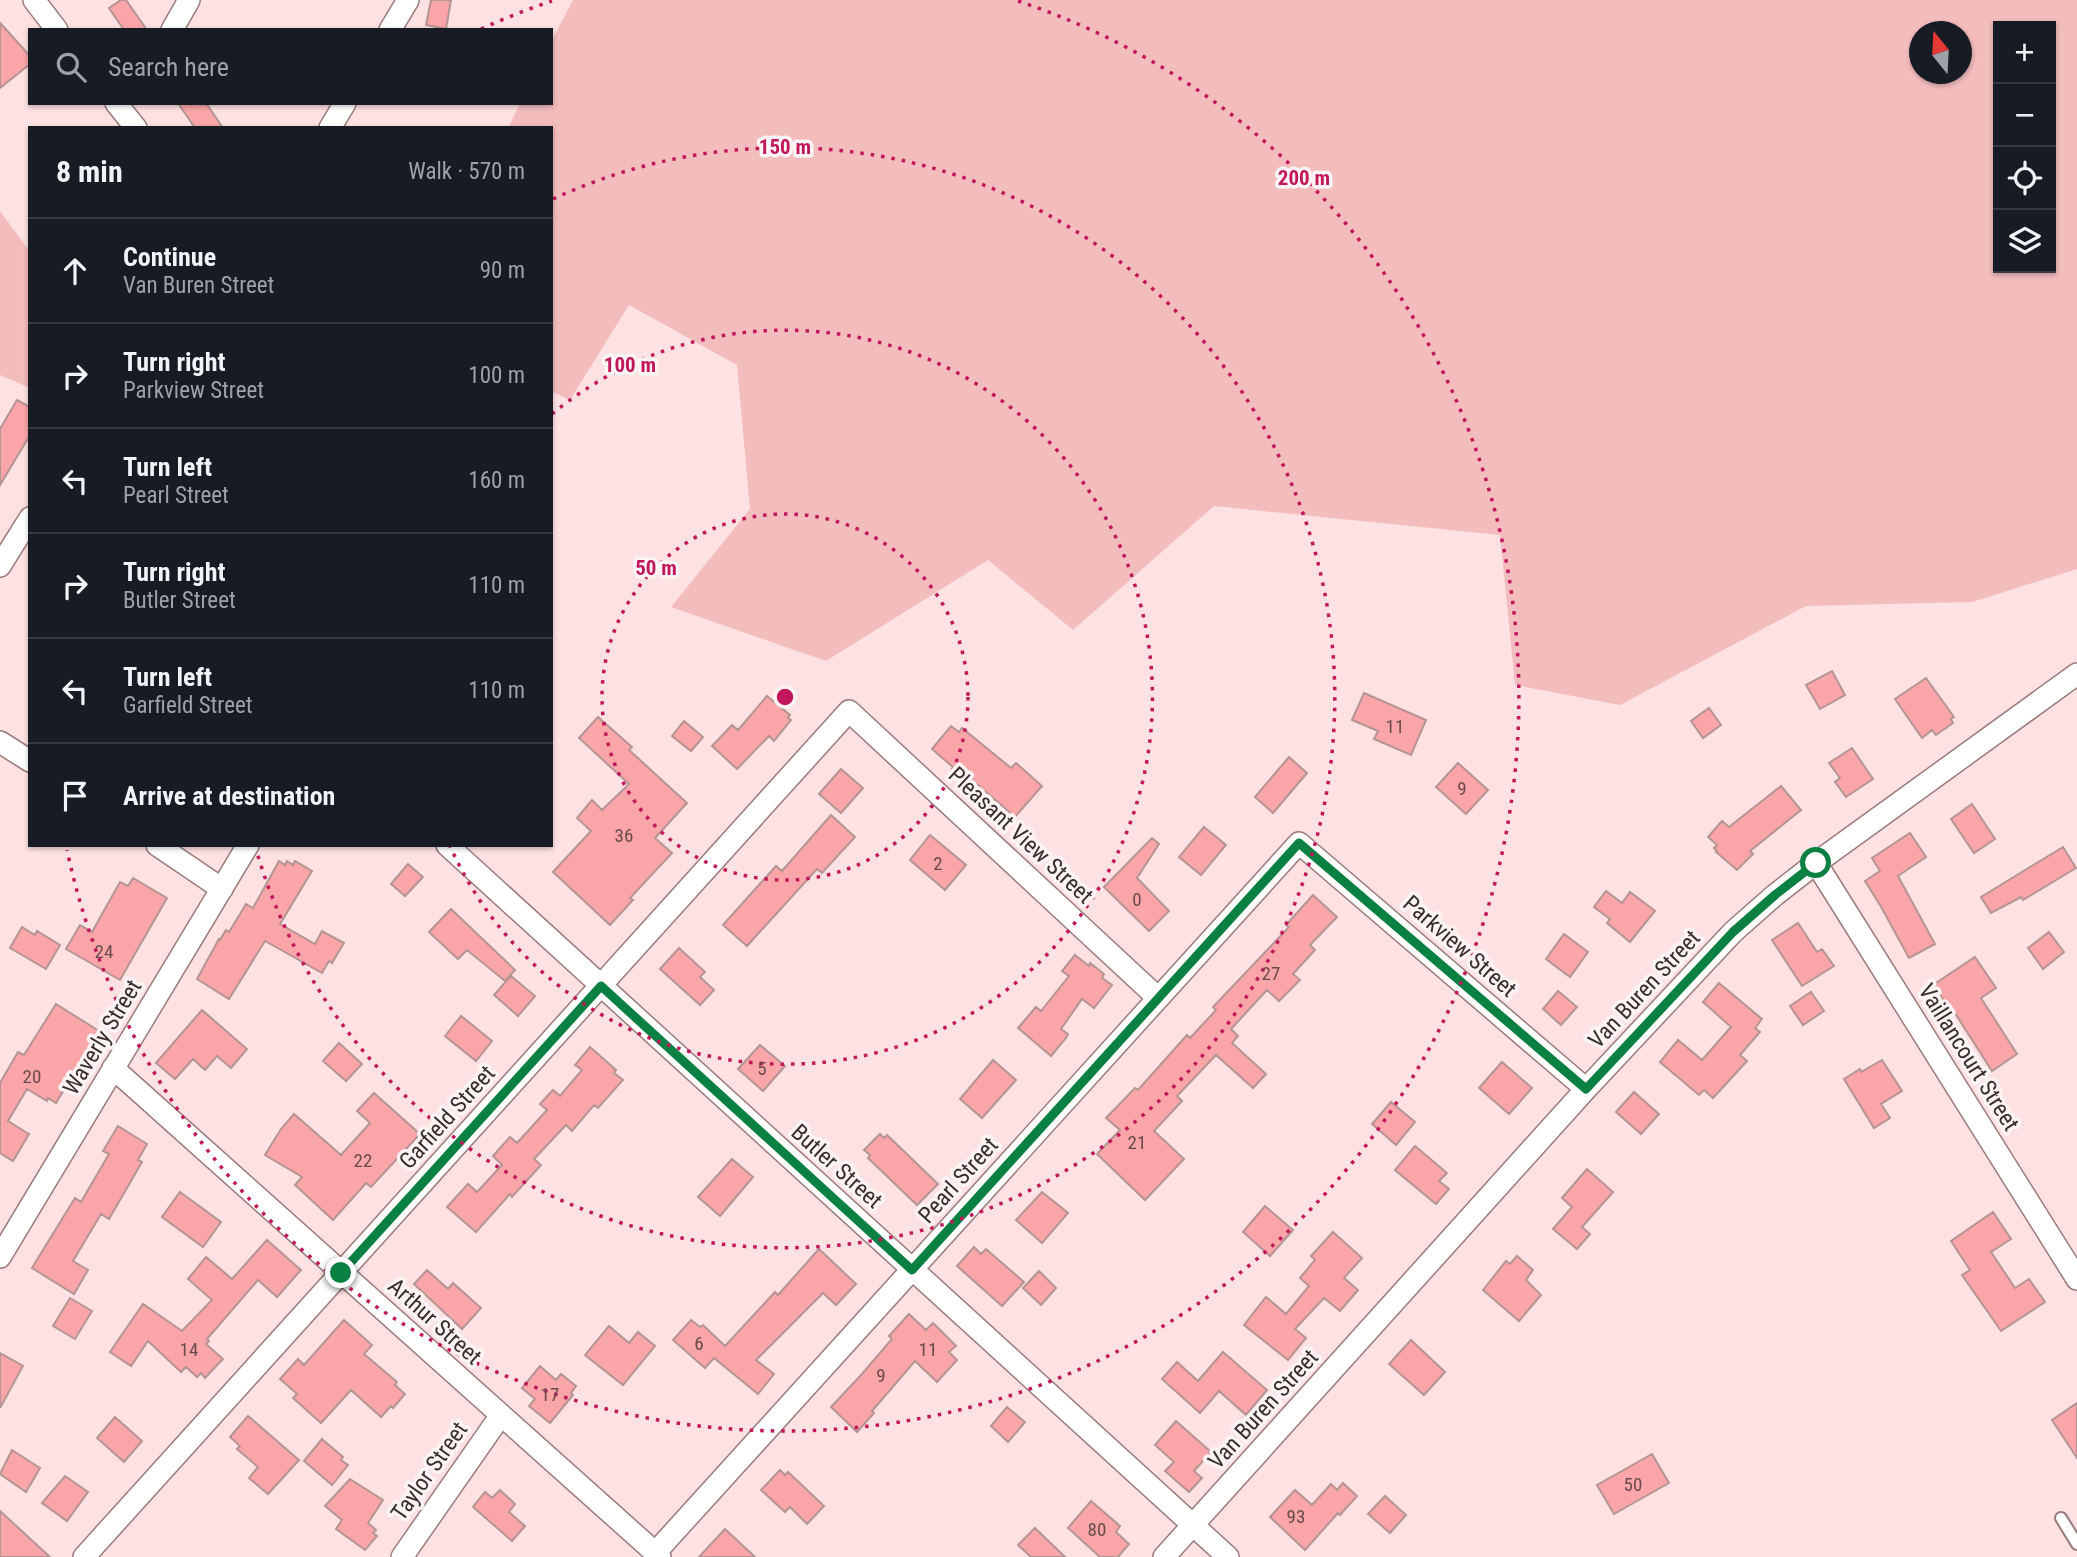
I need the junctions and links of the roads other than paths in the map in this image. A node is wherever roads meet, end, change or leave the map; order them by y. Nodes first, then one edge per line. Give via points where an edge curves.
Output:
1 (34, 0) edge
2 (189, 0) edge
3 (408, 0) edge
4 (55, 28) edge
5 (173, 28) edge
6 (391, 28) edge
7 (344, 105) edge
8 (331, 126) edge
9 (28, 521) edge
10 (0, 566) edge
11 (2077, 674) edge
12 (849, 712) joint
13 (0, 742) edge
14 (28, 760) edge
15 (1299, 843) joint
16 (160, 847) edge
17 (247, 847) edge
18 (449, 847) edge
19 (1816, 863) junction
20 (222, 889) junction
21 (601, 986) junction
22 (1158, 998) junction
23 (113, 1068) junction
24 (1586, 1089) junction
25 (0, 1257) edge
26 (912, 1270) junction
27 (341, 1273) junction
28 (2077, 1279) edge
29 (500, 1415) junction
30 (2061, 1518) dead end
31 (1192, 1526) junction
32 (2077, 1544) edge
33 (657, 1555) edge
34 (84, 1557) edge
35 (401, 1557) edge
36 (1164, 1557) edge
37 (1228, 1557) edge

1 - 4 street
2 - 5 street
3 - 6 street
7 - 8 street
9 - 10 street
11 - 19 street, Van Buren Street
12 - 21 street, Garfield Street
12 - 22 street, Pleasant View Street
13 - 14 street
15 - 22 street, Pearl Street
15 - 24 street, Parkview Street
16 - 20 street
17 - 20 street, Waverly Street
18 - 21 street, Butler Street
19 - 24 street, Van Buren Street via 1733,932
19 - 28 street, Vaillancourt Street
20 - 23 street, Waverly Street
21 - 26 street, Butler Street
21 - 27 street, Garfield Street
22 - 26 street, Pearl Street
23 - 25 street, Waverly Street
23 - 27 street, Arthur Street
24 - 31 street, Van Buren Street
26 - 31 street, Butler Street
26 - 33 street, Pearl Street
27 - 29 street, Arthur Street
27 - 34 street, Garfield Street
29 - 33 street, Arthur Street
29 - 35 street, Taylor Street
30 - 32 lane
31 - 36 street, Van Buren Street
31 - 37 street, Butler Street

